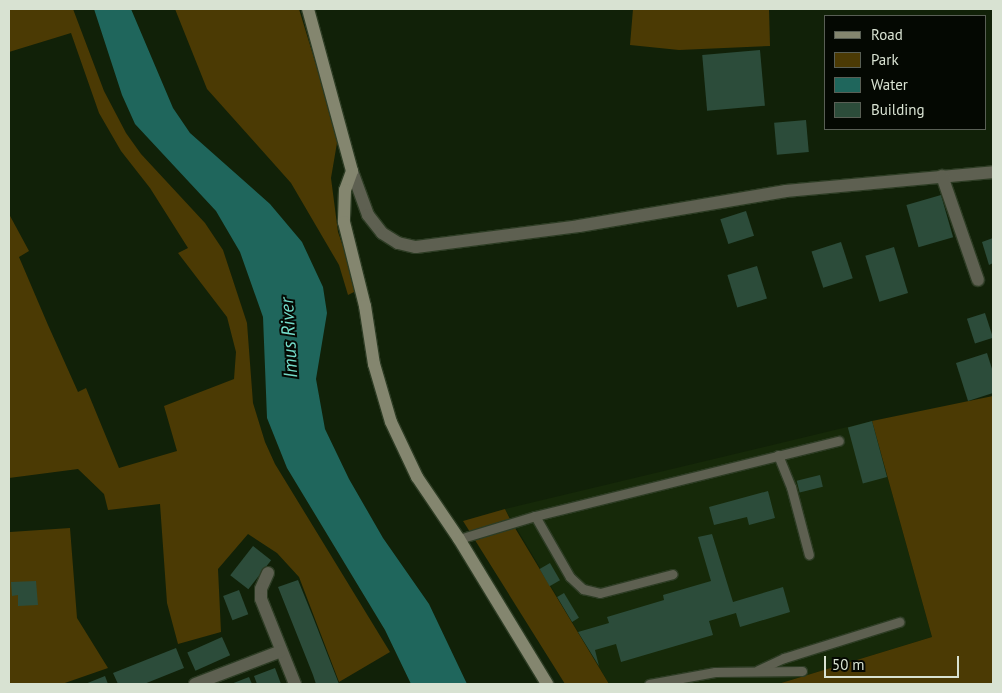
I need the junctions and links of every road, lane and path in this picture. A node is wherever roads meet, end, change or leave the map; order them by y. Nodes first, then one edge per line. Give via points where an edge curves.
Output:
1 (308, 9) edge
2 (352, 170) junction
3 (993, 172) edge
4 (942, 176) junction
5 (978, 280) dead end
6 (839, 441) dead end
7 (778, 455) junction
8 (535, 516) junction
9 (459, 539) junction
10 (809, 555) dead end
11 (268, 572) dead end
12 (673, 574) dead end
13 (899, 622) dead end
14 (281, 651) junction
15 (802, 671) dead end
16 (754, 672) junction
17 (212, 681) edge
18 (195, 684) edge
19 (295, 684) edge
20 (547, 684) edge
21 (649, 684) edge

1 - 2 main road
2 - 4 street via 368,215 382,233 398,243 416,247 579,226 786,191
2 - 9 main road via 344,204 351,256 365,306 374,364 391,422 417,477
3 - 4 street
4 - 5 street
6 - 7 lane
7 - 8 lane
7 - 10 lane via 791,486
8 - 9 lane
8 - 12 lane via 570,577 583,589 600,593
9 - 20 main road
11 - 14 street via 261,589 261,599
13 - 16 lane via 784,658
14 - 17 street
14 - 19 street
15 - 16 lane
16 - 21 lane via 715,672
17 - 18 street

